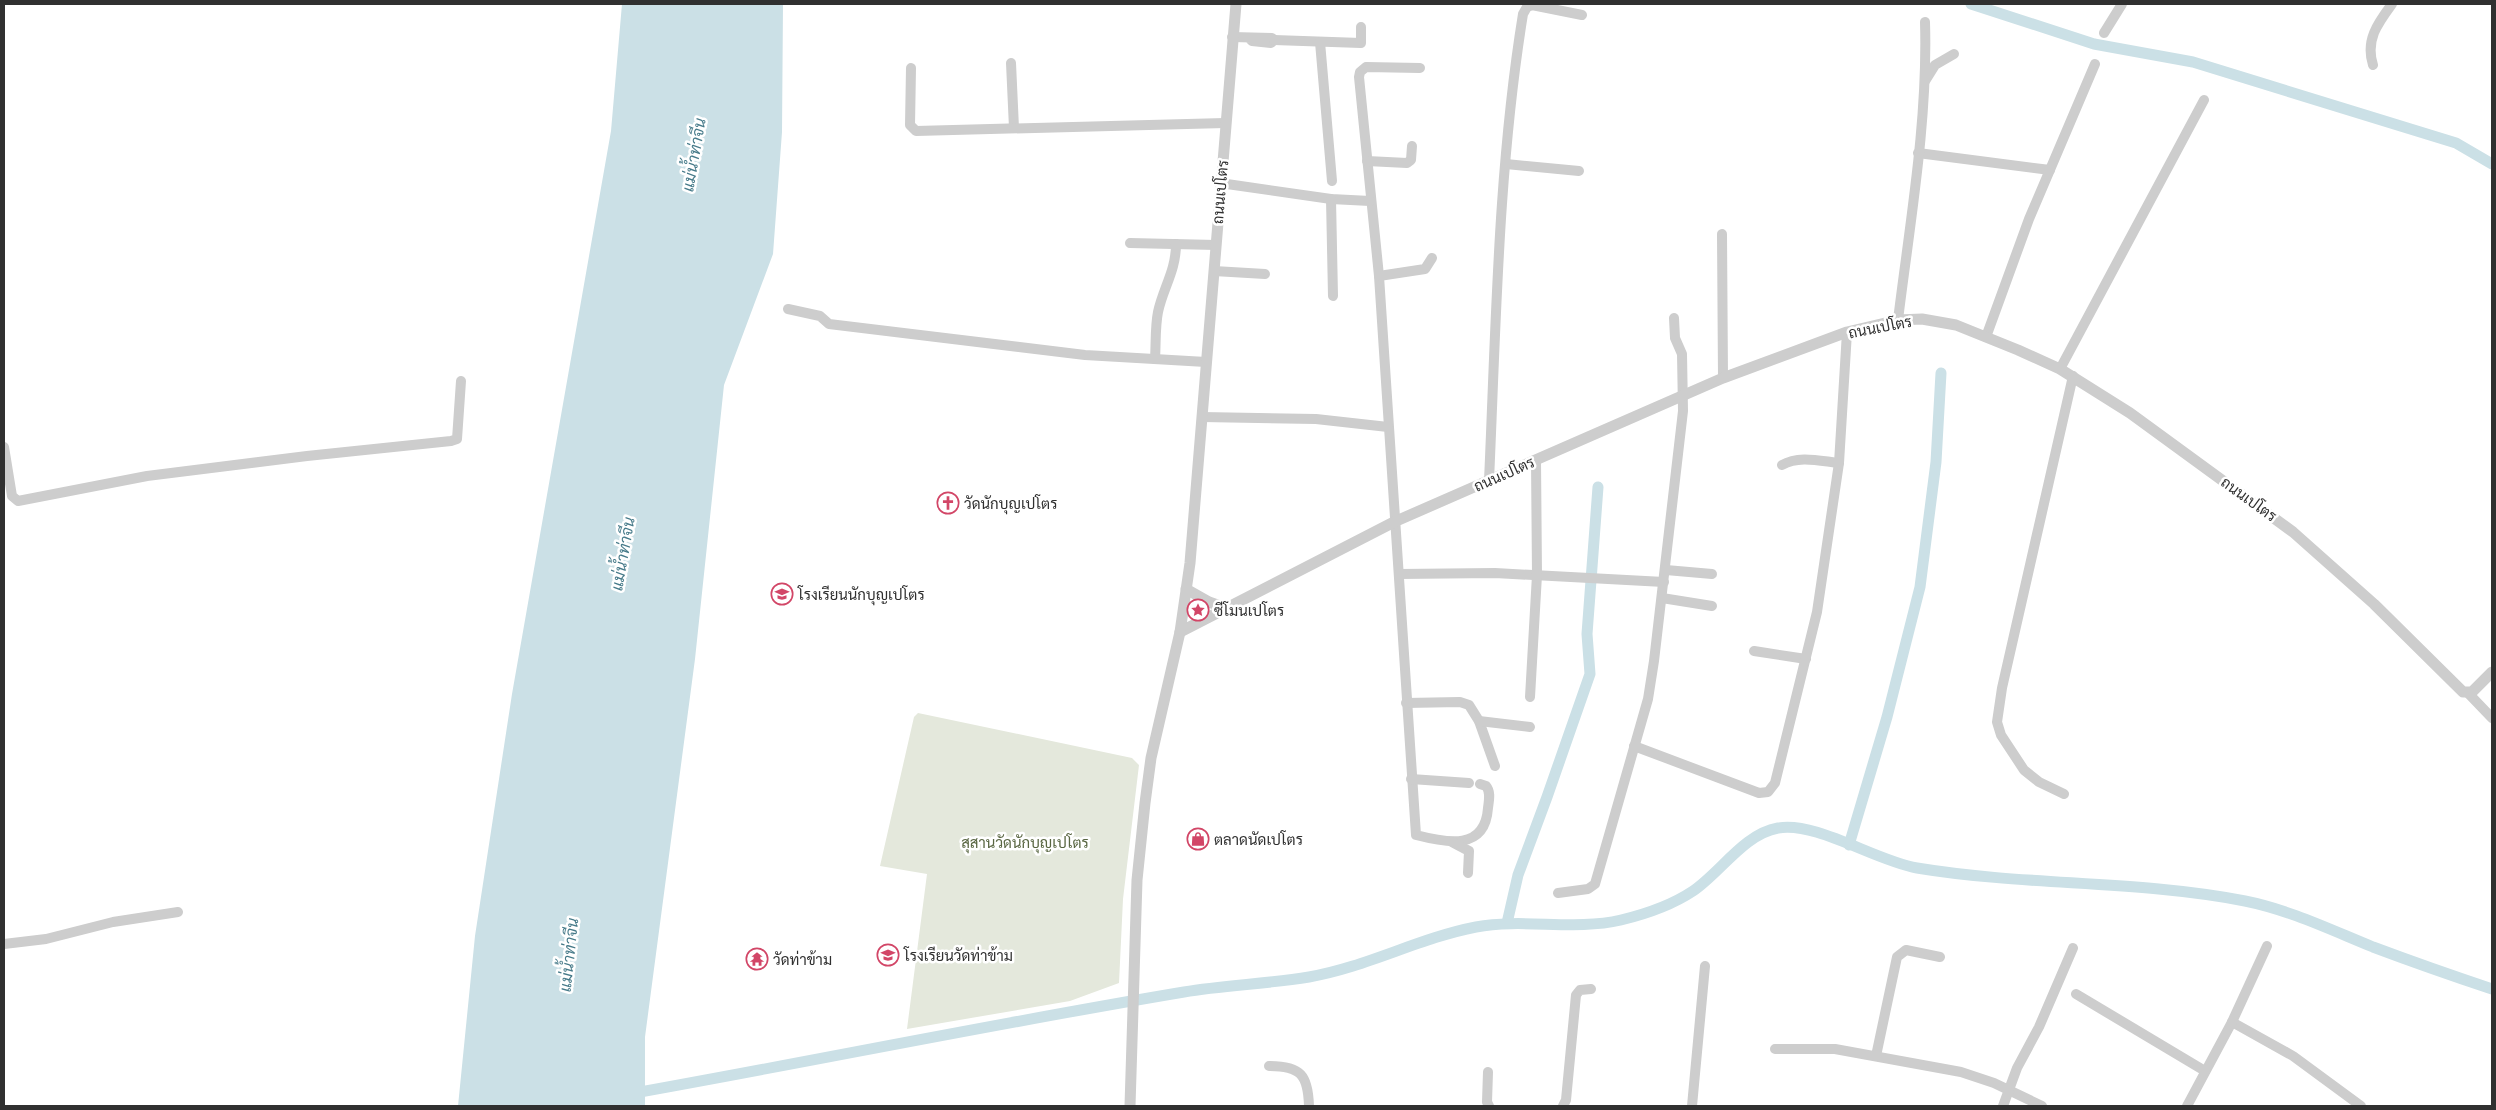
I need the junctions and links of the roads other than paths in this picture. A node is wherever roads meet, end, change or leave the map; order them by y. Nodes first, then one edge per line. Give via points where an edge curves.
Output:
1 (1236, 4) edge
2 (2122, 4) edge
3 (2392, 4) edge
4 (1582, 15) dead end
5 (1925, 22) dead end
6 (1361, 27) dead end
7 (2104, 33) dead end
8 (1232, 37) junction
9 (1320, 42) junction
10 (1954, 54) dead end
11 (1011, 63) dead end
12 (2095, 64) dead end
13 (2373, 65) dead end
14 (911, 68) dead end
15 (1420, 68) dead end
16 (1924, 82) junction
17 (2204, 100) dead end
18 (1225, 123) junction
19 (1014, 128) junction
20 (1412, 146) dead end
21 (1918, 153) junction
22 (1366, 161) junction
23 (1506, 164) junction
24 (2050, 170) junction
25 (1579, 171) dead end
26 (1332, 181) dead end
27 (1220, 183) junction
28 (1331, 199) junction
29 (1370, 201) junction
30 (1722, 234) dead end
31 (1130, 243) dead end
32 (1176, 244) junction
33 (1216, 245) junction
34 (1432, 258) dead end
35 (1214, 271) junction
36 (1266, 274) dead end
37 (1379, 276) junction
38 (1333, 296) dead end
39 (788, 308) dead end
40 (1674, 318) dead end
41 (1898, 320) junction
42 (1847, 332) junction
43 (1986, 337) junction
44 (1155, 359) junction
45 (1206, 362) junction
46 (2060, 369) junction
47 (2073, 376) junction
48 (1723, 378) junction
49 (460, 382) dead end
50 (1684, 396) junction
51 (1202, 417) junction
52 (1388, 427) junction
53 (4, 447) edge
54 (1536, 460) junction
55 (1840, 463) junction
56 (1782, 465) dead end
57 (1489, 481) junction
58 (1394, 522) junction
59 (1666, 570) junction
60 (1399, 574) junction
61 (1712, 574) dead end
62 (1537, 576) junction
63 (1664, 582) junction
64 (1186, 589) junction
65 (1662, 598) junction
66 (1712, 606) dead end
67 (1226, 608) junction
68 (1180, 632) junction
69 (1754, 651) dead end
70 (1806, 659) junction
71 (2492, 672) edge
72 (2468, 693) junction
73 (1530, 697) dead end
74 (1406, 703) junction
75 (2492, 718) edge
76 (1479, 721) junction
77 (1530, 727) dead end
78 (1634, 746) junction
79 (1495, 766) dead end
80 (1411, 779) junction
81 (1469, 783) dead end
82 (1480, 784) dead end
83 (2064, 794) dead end
84 (1452, 842) junction
85 (1468, 873) dead end
86 (1558, 893) dead end
87 (178, 912) dead end
88 (4, 944) edge
89 (2267, 946) dead end
90 (2073, 948) dead end
91 (1940, 957) dead end
92 (1705, 966) dead end
93 (1592, 989) dead end
94 (2076, 994) dead end
95 (2232, 1022) junction
96 (1776, 1049) dead end
97 (1876, 1056) junction
98 (1269, 1066) dead end
99 (2205, 1071) junction
100 (1488, 1072) dead end
101 (2008, 1091) junction
102 (1130, 1106) edge
103 (1309, 1106) edge
104 (1489, 1106) edge
105 (1563, 1106) edge
106 (1692, 1106) edge
107 (2003, 1106) edge
108 (2042, 1106) edge
109 (2187, 1106) edge
110 (2361, 1106) edge

1 - 8 street, ถนนเปโตร
2 - 7 street
3 - 13 street via 2372,31
4 - 23 street via 1532,5 1527,7 1517,53
5 - 16 street
6 - 9 street via 1360,44
8 - 9 street
8 - 18 street, ถนนเปโตร
9 - 26 street
10 - 16 street via 1935,65
11 - 19 street
12 - 24 street
14 - 19 street via 910,126 916,132
15 - 22 street via 1366,67 1360,72
16 - 21 street
17 - 46 street
18 - 19 street
18 - 27 street, ถนนเปโตร
20 - 22 street via 1411,160 1407,163
21 - 24 street
21 - 41 street
22 - 29 street
23 - 25 street
23 - 57 street
24 - 43 street
27 - 28 street
27 - 33 street, ถนนเปโตร
28 - 29 street
28 - 38 street
29 - 37 street
30 - 48 street
31 - 32 street
32 - 33 street
32 - 44 street via 1171,278 1157,314
33 - 35 street, ถนนเปโตร
34 - 37 street via 1425,269
35 - 36 street
35 - 45 street, ถนนเปโตร
37 - 52 street
39 - 44 street via 820,316 830,324 1085,355
40 - 50 street via 1675,338 1682,354
41 - 42 street, ถนนเปโตร
41 - 43 street, ถนนเปโตร via 1940,320
42 - 48 street, ถนนเปโตร
42 - 55 street
43 - 46 street, ถนนเปโตร
44 - 45 street
45 - 51 street, ถนนเปโตร
46 - 47 street, ถนนเปโตร
47 - 72 street, ถนนเปโตร via 2280,521 2374,604 2463,692
47 - 83 street via 1997,722 2000,735 2024,770 2039,782
48 - 50 street, ถนนเปโตร
49 - 53 street via 457,439 451,442 147,476 18,501 12,496
50 - 54 street, ถนนเปโตร
50 - 59 street
51 - 52 street via 1316,419
51 - 64 street, ถนนเปโตร
52 - 58 street
54 - 57 street, ถนนเปโตร
54 - 62 street
55 - 56 street via 1792,459
55 - 70 street via 1817,612
57 - 58 street, ถนนเปโตร
58 - 60 street
58 - 67 street, ถนนเปโตร
59 - 61 street
59 - 63 street
60 - 62 street
60 - 74 street
62 - 63 street
62 - 73 street
63 - 65 street
64 - 67 street
64 - 68 street, ถนนเปโตร
65 - 66 street
65 - 78 street via 1648,699
67 - 68 street, ถนนเปโตร
68 - 102 street via 1150,767 1137,880
69 - 70 street
70 - 78 street via 1776,783 1768,792 1758,794
71 - 72 street
72 - 75 street
74 - 76 street via 1460,702 1473,709
74 - 80 street
76 - 77 street
76 - 79 street
78 - 86 street via 1595,884
80 - 81 street
80 - 84 street via 1416,835
82 - 84 street via 1489,792 1486,823 1472,839
84 - 85 street via 1469,851
87 - 88 street via 113,922 46,939
89 - 95 street
90 - 101 street
91 - 97 street via 1906,950 1897,957
92 - 106 street
93 - 105 street via 1580,990 1576,995
94 - 99 street
95 - 99 street
95 - 110 street via 2293,1056
96 - 97 street via 1835,1049
97 - 101 street via 1960,1072
98 - 103 street via 1286,1066 1304,1078 1309,1086
99 - 109 street
100 - 104 street
101 - 107 street
101 - 108 street

